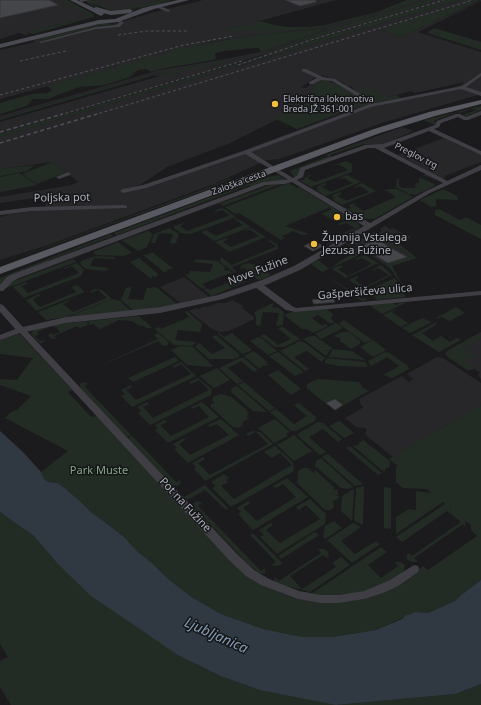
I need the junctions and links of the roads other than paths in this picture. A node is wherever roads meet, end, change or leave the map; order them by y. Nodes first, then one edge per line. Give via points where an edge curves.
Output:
1 (73, 0) edge
2 (88, 0) edge
3 (179, 0) edge
4 (186, 0) edge
5 (79, 1) edge
6 (159, 6) junction
7 (152, 8) junction
8 (94, 10) junction
9 (132, 11) junction
10 (168, 11) dead end
11 (111, 18) junction
12 (41, 42) dead end
13 (0, 45) edge
14 (304, 70) dead end
15 (481, 74) edge
16 (321, 78) junction
17 (311, 83) dead end
18 (463, 87) junction
19 (481, 94) edge
20 (481, 100) edge
21 (375, 105) junction
22 (481, 113) edge
23 (429, 128) junction
24 (376, 146) junction
25 (246, 152) junction
26 (481, 153) edge
27 (481, 167) edge
28 (273, 168) junction
29 (68, 174) dead end
30 (59, 177) dead end
31 (293, 180) junction
32 (447, 182) junction
33 (123, 191) dead end
34 (125, 207) dead end
35 (0, 213) edge
36 (370, 226) junction
37 (0, 266) edge
38 (0, 271) edge
39 (258, 285) junction
40 (0, 289) edge
41 (481, 293) edge
42 (0, 307) edge
43 (21, 330) junction
44 (0, 338) edge
45 (414, 569) dead end

1 - 8 main road
2 - 5 street
3 - 7 main road
4 - 6 main road
5 - 8 main road
6 - 7 main road
6 - 10 street
7 - 9 main road
7 - 11 main road
8 - 9 main road via 111,13
8 - 11 main road
8 - 11 main road
9 - 11 main road
11 - 12 street via 96,28
11 - 13 main road
14 - 16 street
15 - 18 street
16 - 17 street
16 - 21 street via 343,85
18 - 19 street
18 - 21 street
20 - 28 main road, Zaloška cesta via 396,125
21 - 25 street
22 - 23 street, Preglov trg via 466,119 458,115
23 - 24 street, Preglov trg via 384,146
23 - 26 street
24 - 31 street, Preglov trg via 367,146 302,169 301,176
24 - 32 street, Preglov trg
25 - 28 street, Zaloška cesta
25 - 33 street via 144,187
27 - 32 street, Nove Fužine
28 - 31 street
28 - 37 main road, Zaloška cesta
28 - 38 main road, Zaloška cesta
29 - 30 street
31 - 36 street
31 - 40 street via 265,183 12,278
32 - 36 street, Nove Fužine
34 - 35 street, Poljska pot via 32,209
36 - 39 street, Nove Fužine via 304,265
39 - 41 street, Gašperšičeva ulica via 295,310
39 - 43 street, Nove Fužine via 180,306 55,321
42 - 43 street, Pot na Fužine
43 - 44 street
43 - 45 street, Pot na Fužine via 250,573 298,595 339,599 379,590

